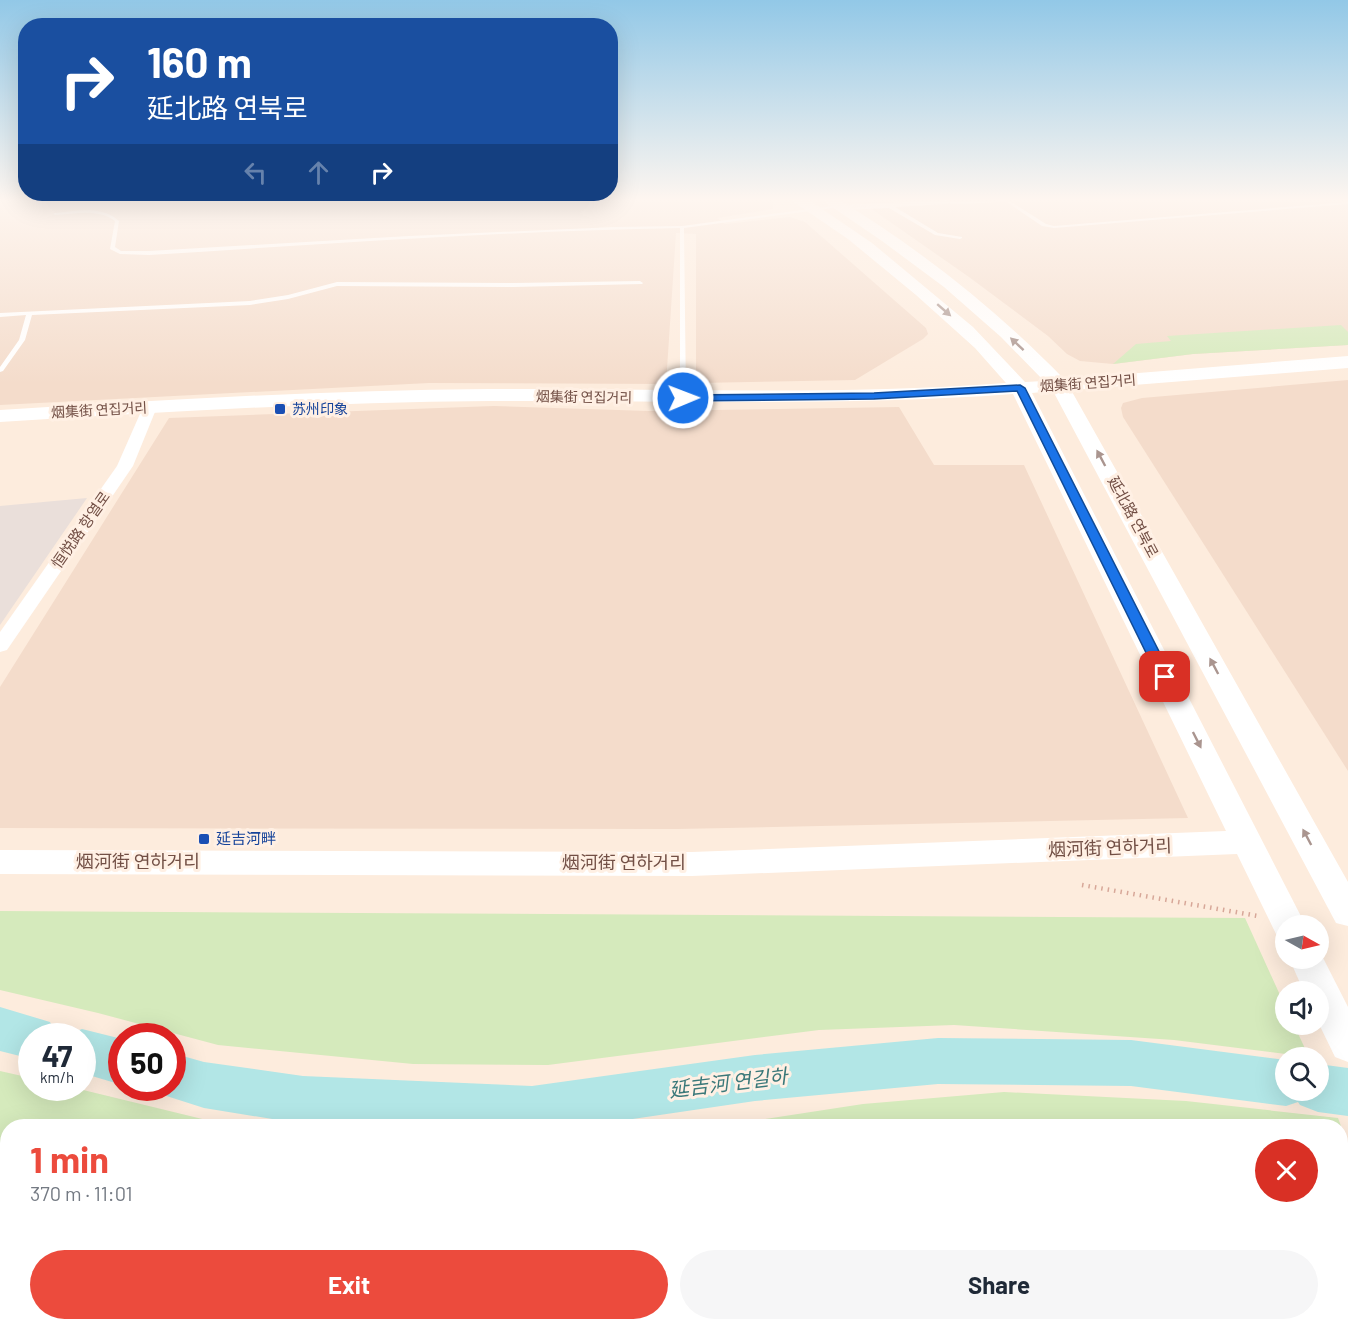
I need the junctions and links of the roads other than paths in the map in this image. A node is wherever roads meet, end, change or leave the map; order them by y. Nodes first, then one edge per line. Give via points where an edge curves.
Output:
1 (682, 260) edge
2 (884, 260) edge
3 (917, 260) edge
4 (639, 283) dead end
5 (29, 314) junction
6 (0, 315) edge
7 (1348, 362) edge
8 (1, 370) edge
9 (1059, 385) junction
10 (1020, 388) junction
11 (683, 398) junction
12 (150, 407) junction
13 (0, 416) edge
14 (0, 646) edge
15 (1248, 842) junction
16 (0, 862) edge
17 (1341, 901) edge
18 (1275, 910) edge
19 (1310, 969) edge
20 (1348, 1045) edge

1 - 11 lane
2 -> 10 main road, 延北路 연북로 via 947,312
9 -> 3 main road, 延北路 연북로 via 956,290
4 - 5 lane via 338,284 250,303
5 - 6 lane
5 - 8 lane via 21,340
7 - 9 main road, 烟集街 연집거리
9 - 10 main road, 烟集街 연집거리
17 -> 9 main road, 延北路 연북로
10 - 11 main road, 烟集街 연집거리 via 874,396
10 -> 15 main road, 延北路 연북로
11 - 12 main road, 烟集街 연집거리 via 479,395
12 - 13 main road, 烟集街 연집거리
12 - 14 street, 恒悦路 항열로 via 124,466
15 - 16 main road, 烟河街 연하거리 via 692,864
15 - 18 main road, 延北路 연북로
19 - 20 main road

